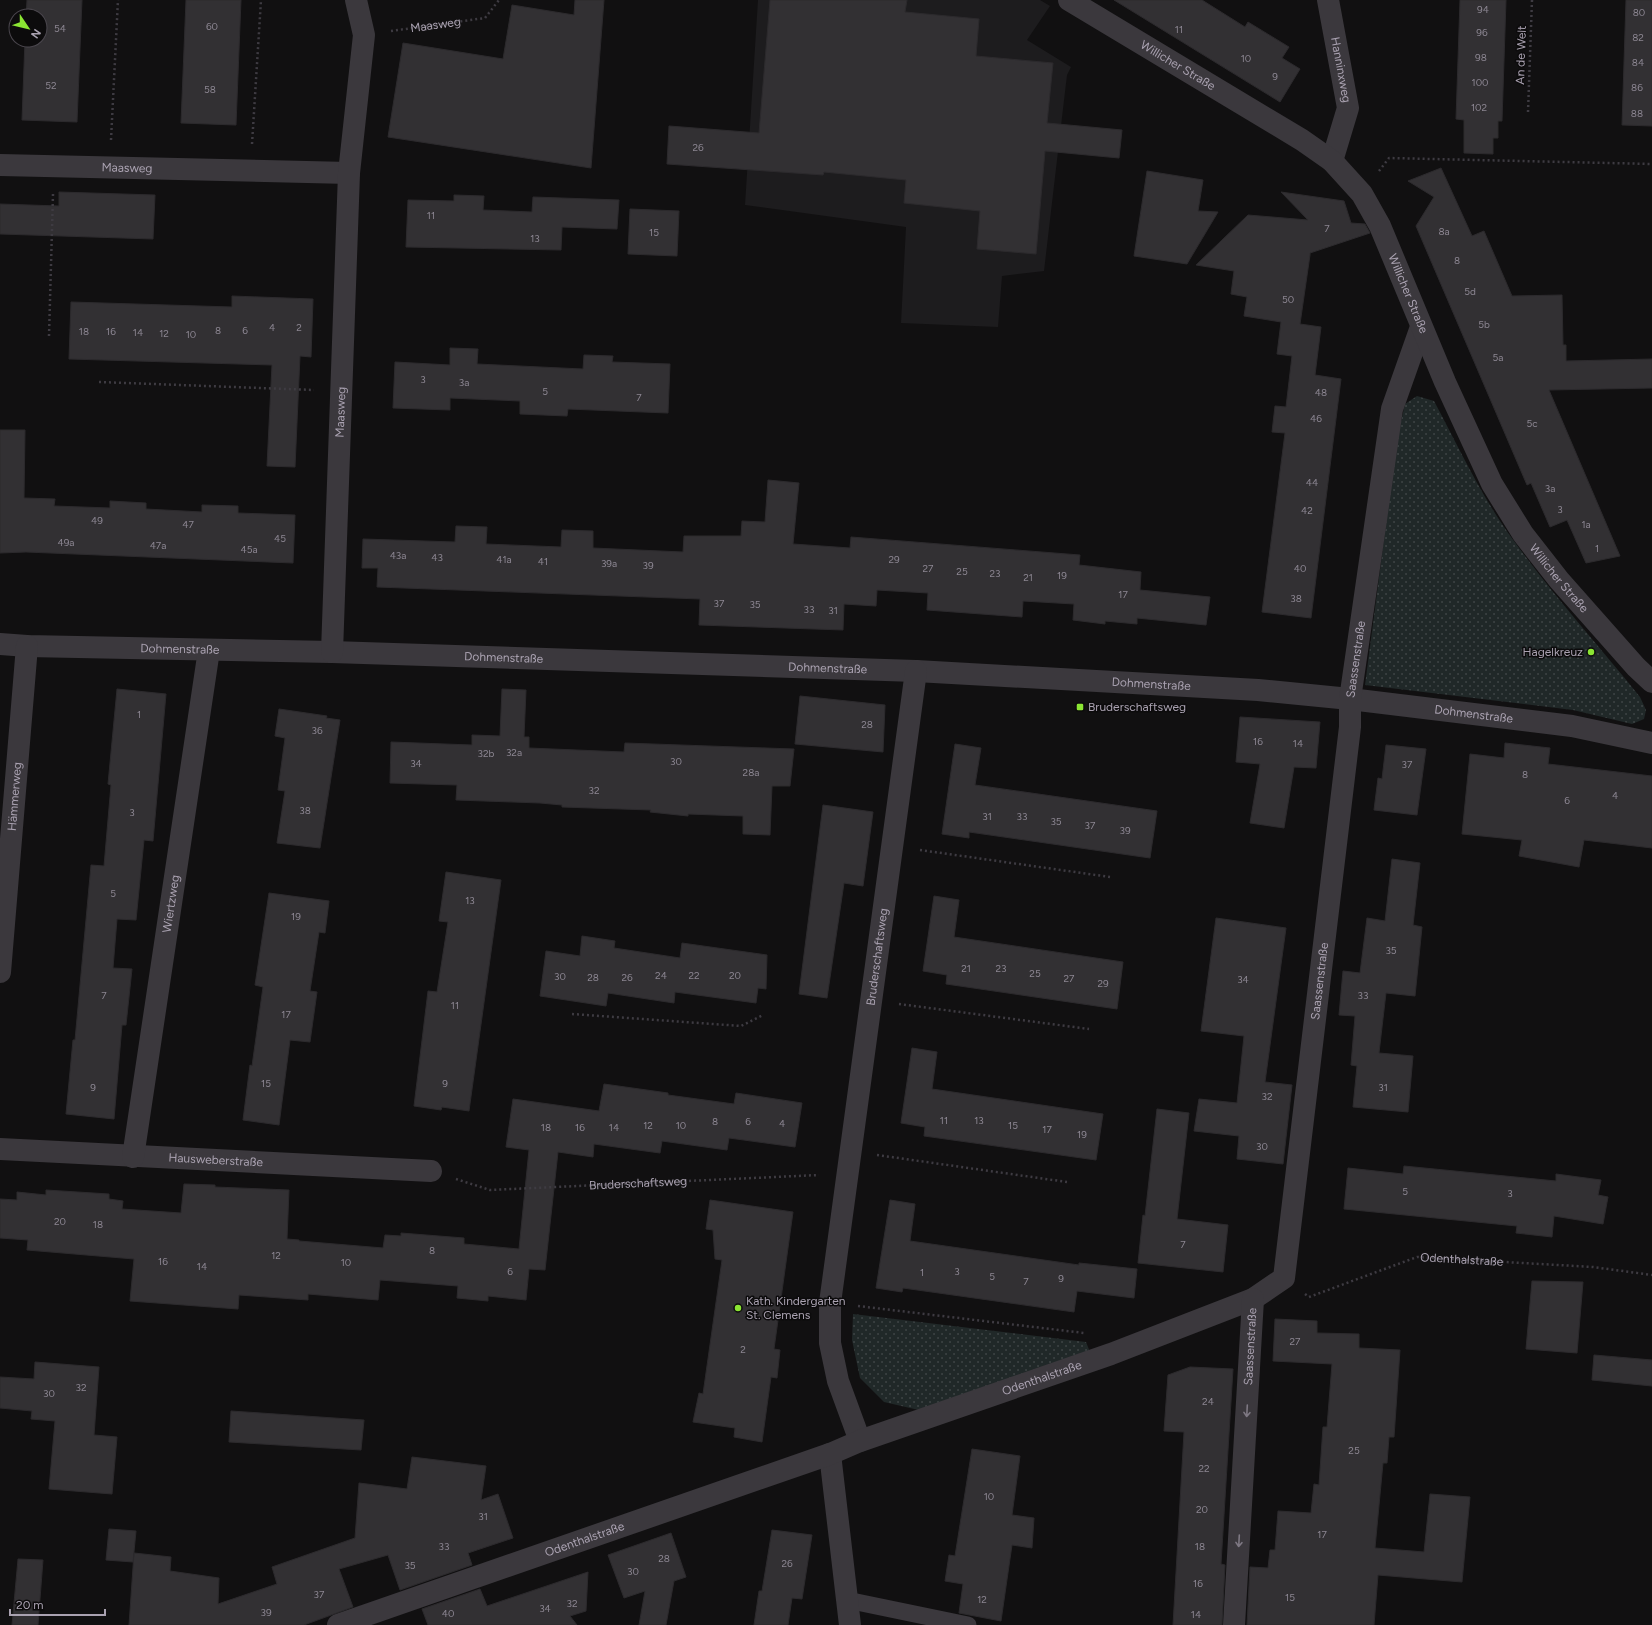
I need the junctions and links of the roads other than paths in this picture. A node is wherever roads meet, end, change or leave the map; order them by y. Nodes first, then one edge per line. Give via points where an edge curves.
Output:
1 (356, 0) edge
2 (1069, 0) edge
3 (1328, 0) edge
4 (1332, 161) junction
5 (0, 165) edge
6 (349, 173) junction
7 (1421, 328) junction
8 (0, 644) edge
9 (27, 646) junction
10 (209, 650) junction
11 (332, 652) junction
12 (916, 671) junction
13 (1652, 682) edge
14 (1350, 699) junction
15 (1652, 743) edge
16 (0, 972) edge
17 (0, 1150) edge
18 (133, 1157) junction
19 (431, 1171) road end
20 (1253, 1299) junction
21 (860, 1441) junction
22 (830, 1454) junction
23 (847, 1600) junction
24 (338, 1625) edge
25 (850, 1625) edge
26 (968, 1625) edge
27 (1234, 1625) edge

1 - 6 street, Maasweg via 364,35
2 - 4 street, Willicher Straße via 1302,140
3 - 4 street, Hanninxweg via 1348,108
4 - 7 street, Willicher Straße via 1362,194 1380,226
5 - 6 street, Maasweg
6 - 11 street, Maasweg
7 - 13 street, Willicher Straße via 1492,484 1523,534 1559,580
7 - 14 street, Saassenstraße via 1392,409
8 - 9 street, Dohmenstraße
9 - 10 street, Dohmenstraße
9 - 16 street, Hämmerweg
10 - 11 street, Dohmenstraße
10 - 18 street, Wiertzweg
11 - 12 street, Dohmenstraße
12 - 14 street, Dohmenstraße via 1258,690
12 - 21 street, Bruderschaftsweg via 830,1303 830,1343 838,1381
14 - 15 street, Dohmenstraße via 1572,726
14 - 20 street, Saassenstraße via 1350,727 1284,1278
17 - 18 street, Hausweberstraße
18 - 19 street, Hausweberstraße
20 - 21 street, Odenthalstraße via 1111,1354
20 -> 27 street, Saassenstraße
21 - 22 street, Odenthalstraße
22 - 23 street
22 - 24 street, Odenthalstraße
23 - 25 street
23 - 26 lane

